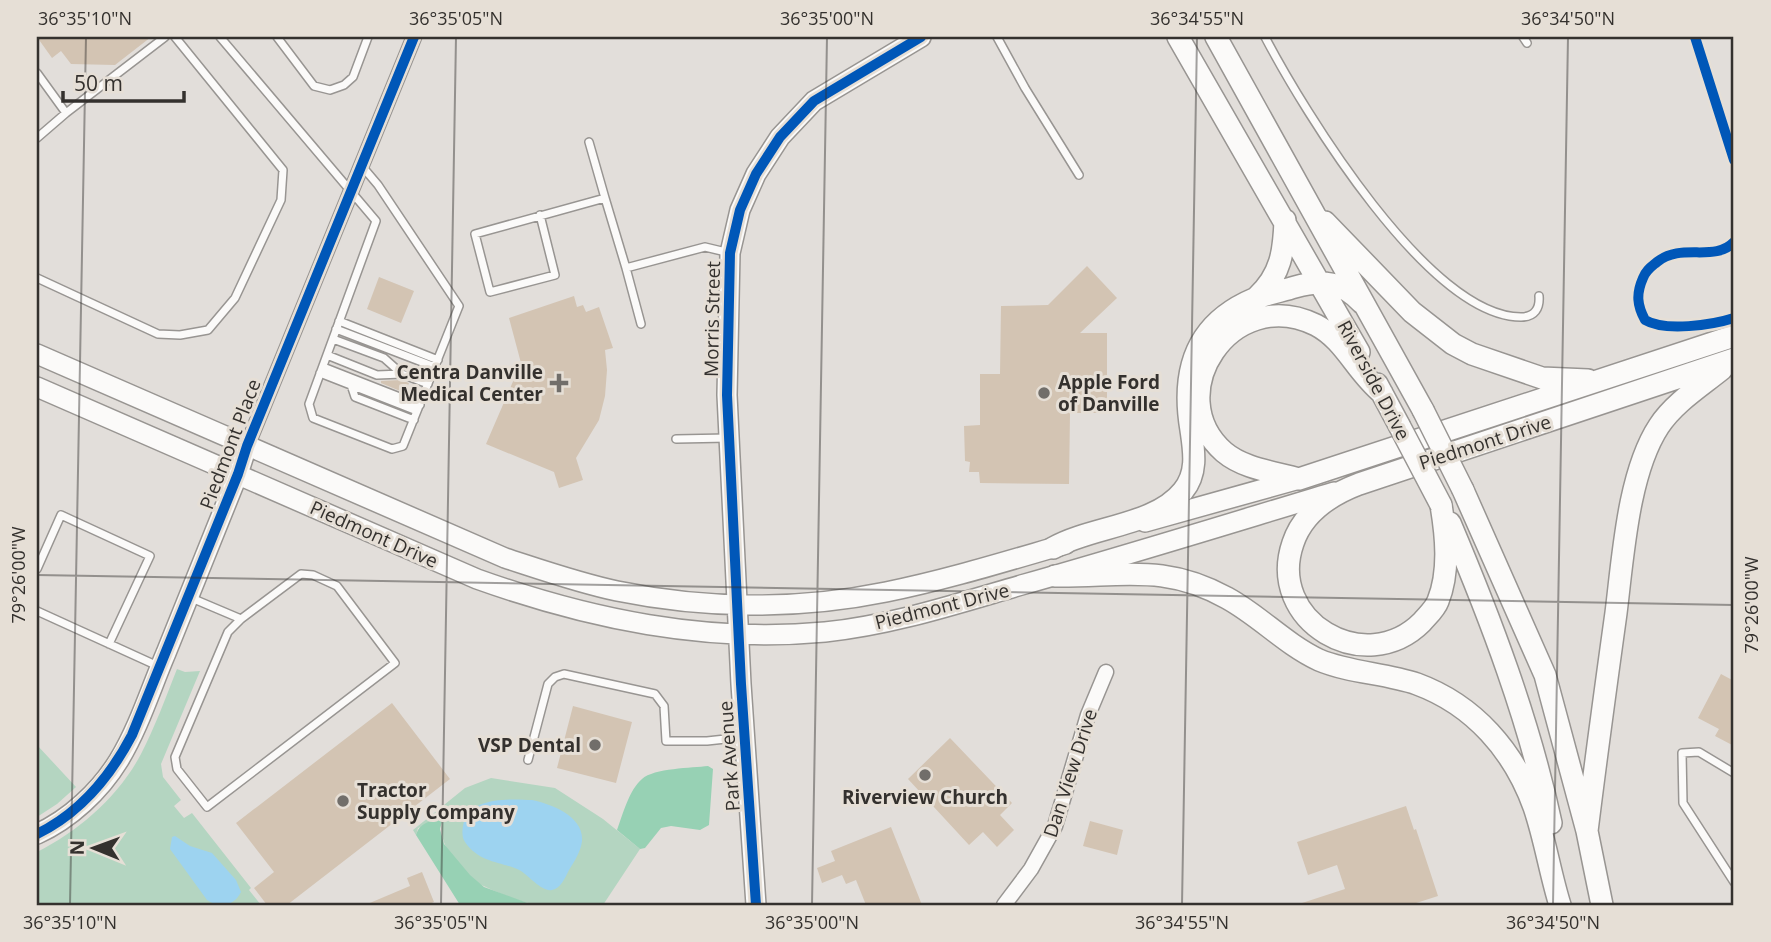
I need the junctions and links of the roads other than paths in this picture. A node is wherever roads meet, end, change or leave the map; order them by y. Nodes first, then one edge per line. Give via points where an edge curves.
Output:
1 (166, 37) edge
2 (175, 37) edge
3 (219, 37) edge
4 (277, 37) edge
5 (368, 37) edge
6 (414, 37) edge
7 (921, 37) edge
8 (997, 37) edge
9 (1178, 37) edge
10 (1216, 37) edge
11 (1265, 37) edge
12 (37, 73) edge
13 (66, 113) junction
14 (37, 138) edge
15 (589, 142) dead end
16 (361, 165) junction
17 (1079, 175) dead end
18 (351, 192) junction
19 (606, 198) junction
20 (1312, 212) junction
21 (540, 215) junction
22 (1285, 220) junction
23 (730, 253) junction
24 (626, 268) junction
25 (37, 278) edge
26 (1320, 282) junction
27 (1539, 296) dead end
28 (1254, 300) junction
29 (1362, 303) junction
30 (339, 321) junction
31 (641, 324) dead end
32 (336, 329) junction
33 (1731, 337) edge
34 (333, 339) junction
35 (37, 354) edge
36 (327, 355) junction
37 (1734, 359) edge
38 (436, 363) junction
39 (321, 370) junction
40 (402, 374) junction
41 (1600, 381) junction
42 (428, 384) junction
43 (351, 385) junction
44 (37, 387) edge
45 (1382, 393) junction
46 (419, 408) junction
47 (414, 421) junction
48 (730, 438) junction
49 (676, 439) dead end
50 (247, 446) junction
51 (238, 474) junction
52 (1299, 479) junction
53 (1359, 485) junction
54 (1441, 505) junction
55 (1053, 548) junction
56 (37, 569) edge
57 (1055, 576) junction
58 (188, 597) junction
59 (738, 604) junction
60 (37, 611) edge
61 (241, 619) junction
62 (739, 634) junction
63 (109, 644) junction
64 (160, 667) junction
65 (1106, 672) dead end
66 (745, 737) junction
67 (528, 760) dead end
68 (1734, 773) edge
69 (1587, 831) junction
70 (37, 834) edge
71 (1734, 883) edge
72 (756, 905) edge
73 (1004, 905) edge
74 (1560, 905) edge
75 (1568, 905) edge
76 (1602, 905) edge

1 - 13 lane
2 - 25 lane via 283,170 281,200 236,298 208,330 158,334
3 - 18 lane
4 - 5 lane via 314,86 330,90 353,76
6 - 16 street, Piedmont Place
7 - 23 main road, Morris Street via 814,101 780,137 740,210
8 - 17 lane
9 - 22 main road, Riverside Drive
10 - 20 main road, Riverside Drive
11 - 27 lane via 1318,125 1378,210 1425,265 1461,294 1505,315 1531,315
12 - 13 lane
13 - 14 lane
15 - 19 lane
16 - 18 street, Piedmont Place
16 - 38 lane via 460,306
18 - 30 lane via 376,221
18 - 50 street, Piedmont Place
19 - 21 lane
19 - 24 lane
20 - 29 main road, Riverside Drive
20 - 41 main road via 1337,232 1412,312 1453,344 1542,378
21 - 21 lane via 475,234 490,292 555,275
22 - 26 main road, Riverside Drive
22 - 28 main road via 1284,246 1274,278
23 - 24 lane via 705,247
23 - 48 main road, Morris Street
24 - 31 lane
26 - 28 main road
26 - 29 main road via 1341,286
26 - 45 main road, Riverside Drive
28 - 55 main road via 1216,326 1195,354 1187,388 1194,462 1182,493 1151,515 1070,538
29 - 69 main road, Riverside Drive, bridge via 1463,490 1545,675
30 - 32 lane
30 - 38 lane
32 - 34 lane
32 - 38 lane
33 - 41 main road, Piedmont Drive
34 - 36 lane
34 - 40 lane via 384,358
35 - 50 main road, Piedmont Drive
36 - 39 lane
36 - 40 lane via 377,376
37 - 53 main road, Piedmont Drive
37 - 69 main road via 1672,410 1641,465 1621,576
38 - 42 lane
39 - 43 lane
39 - 46 lane
39 - 47 lane via 309,404 313,418 392,449 403,446
40 - 42 lane
41 - 52 main road, Piedmont Drive
42 - 46 lane
43 - 46 lane
43 - 47 lane via 355,397
44 - 51 main road, Piedmont Drive
45 - 52 main road via 1367,381 1338,340 1312,323 1268,317 1236,327 1223,338 1200,386 1209,432 1234,459
45 - 54 main road, Riverside Drive, bridge
46 - 47 lane
48 - 49 lane
48 - 59 main road, Morris Street
50 - 51 main road, Piedmont Place
50 - 59 main road, Piedmont Drive via 482,548 552,573 650,597
51 - 58 main road, Piedmont Place
51 - 62 main road, Piedmont Drive via 477,579 539,601 641,625
52 - 55 main road, Piedmont Drive
53 - 54 main road via 1343,490 1312,512 1294,537 1287,570 1295,602 1307,618 1334,638 1350,643 1388,641 1416,627 1431,612 1438,601 1446,554
53 - 57 main road, Piedmont Drive
54 - 75 main road, Riverside Drive via 1489,620 1530,741
55 - 59 main road, Piedmont Drive via 887,592 835,600
56 - 63 lane via 61,515 150,556
57 - 62 main road, Piedmont Drive via 908,618 825,632
57 - 74 main road via 1144,573 1199,585 1251,612 1321,660 1397,677 1452,700 1490,731 1524,784
58 - 61 lane
58 - 64 main road, Piedmont Place
59 - 62 main road, Park Avenue
60 - 63 lane
61 - 61 lane via 225,639 175,757 177,769 207,807 395,663 337,586 313,575 296,577
62 - 66 main road, Park Avenue
63 - 64 lane
64 - 70 main road, Piedmont Place via 118,761 88,798
65 - 73 street, Dan View Drive via 1088,715 1055,826
66 - 67 lane via 666,741 664,706 655,694 564,674 548,684
66 - 72 main road, Park Avenue
68 - 71 lane via 1699,752 1682,753 1683,803
69 - 76 main road, Riverside Drive

